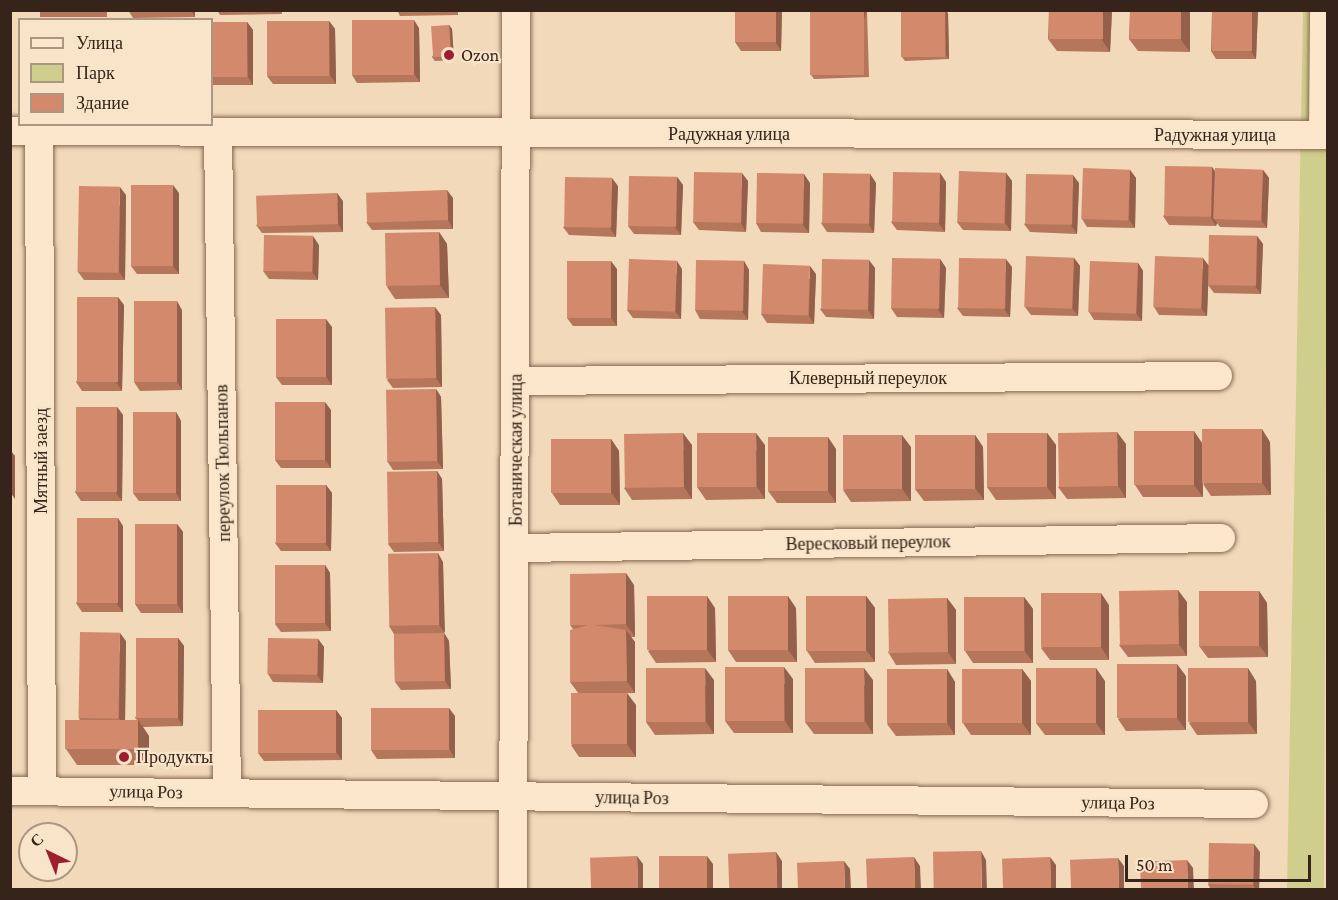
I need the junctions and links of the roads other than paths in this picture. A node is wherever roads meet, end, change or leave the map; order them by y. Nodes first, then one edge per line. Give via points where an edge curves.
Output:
1 (516, 10) edge
2 (1324, 10) edge
3 (10, 131) edge
4 (39, 132) junction
5 (218, 132) junction
6 (519, 133) junction
7 (1218, 375) dead end
8 (517, 381) junction
9 (1221, 538) dead end
10 (516, 548) junction
11 (10, 791) edge
12 (42, 791) junction
13 (227, 793) junction
14 (513, 796) junction
15 (1254, 804) dead end
16 (513, 890) edge

1 - 6 street, Ботаническая улица
2 - 6 street, Радужная улица via 1323,135
3 - 4 street, Радужная улица
4 - 5 street, Радужная улица
4 - 12 street, Мятный заезд
5 - 6 street, Радужная улица
5 - 13 street, переулок Тюльпанов
6 - 8 street, Ботаническая улица
7 - 8 street, Клеверный переулок
8 - 10 street, Ботаническая улица
9 - 10 street, Вересковый переулок
10 - 14 street, Ботаническая улица
11 - 12 street, улица Роз
12 - 13 street, улица Роз
13 - 14 street, улица Роз
14 - 15 street, улица Роз
14 - 16 street, Ботаническая улица

